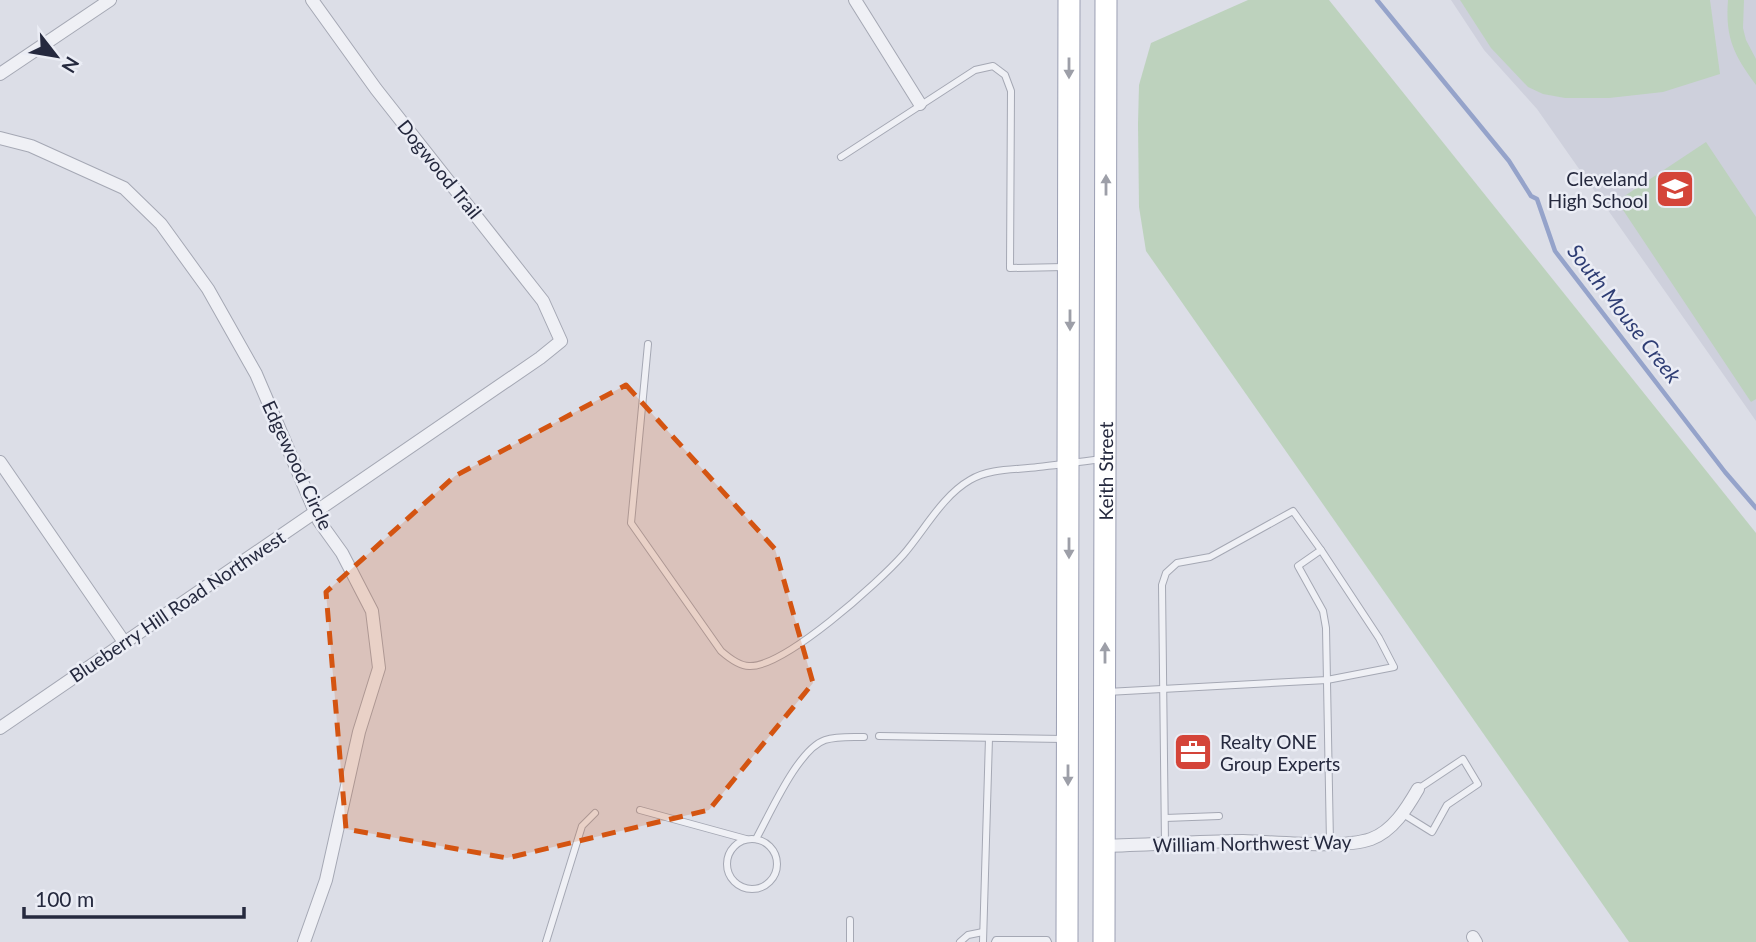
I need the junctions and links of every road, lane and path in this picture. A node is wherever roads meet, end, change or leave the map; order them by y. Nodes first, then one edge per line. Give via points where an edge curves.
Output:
1 (110, 0) edge
2 (312, 0) edge
3 (855, 0) edge
4 (1069, 0) edge
5 (1106, 0) edge
6 (0, 74) edge
7 (920, 104) junction
8 (0, 138) edge
9 (841, 157) dead end
10 (1070, 267) junction
11 (561, 341) joint
12 (648, 344) dead end
13 (1106, 401) junction
14 (1106, 459) junction
15 (0, 462) edge
16 (1069, 464) junction
17 (315, 512) junction
18 (1321, 550) junction
19 (124, 642) junction
20 (1327, 680) junction
21 (1163, 691) junction
22 (1105, 692) junction
23 (0, 728) edge
24 (879, 736) dead end
25 (864, 737) dead end
26 (989, 738) junction
27 (1068, 740) junction
28 (1418, 789) joint
29 (640, 810) dead end
30 (595, 813) dead end
31 (1403, 814) junction
32 (1219, 816) dead end
33 (1165, 818) junction
34 (752, 839) junction
35 (1330, 843) junction
36 (1165, 844) junction
37 (1104, 846) junction
38 (850, 920) dead end
39 (983, 932) junction
40 (304, 942) edge
41 (546, 942) edge
42 (850, 942) edge
43 (960, 942) edge
44 (983, 942) edge
45 (995, 942) edge
46 (1048, 942) edge
47 (1067, 942) edge
48 (1104, 942) edge

1 - 6 street
2 - 11 street, Dogwood Trail via 543,301
3 - 7 street
4 -> 10 main road, Keith Street
13 -> 5 main road, Keith Street
7 - 9 lane
7 - 10 lane via 975,70 993,66 1005,75 1012,91 1010,268
8 - 17 street, Edgewood Circle via 32,146 124,188 161,224 208,289 257,374
10 - 13 main road via 1092,280 1094,367
10 -> 16 main road, Keith Street
11 - 17 street, Blueberry Hill Road Northwest
12 - 16 lane via 631,523 721,652 738,663 768,662 865,593 969,480 993,472
13 - 14 main road, Keith Street
14 - 16 lane
22 -> 14 main road, Keith Street
15 - 19 street
16 -> 27 main road, Keith Street
17 - 19 street, Blueberry Hill Road Northwest
17 - 40 street, Edgewood Circle via 372,611 379,668 356,745 329,871
18 - 20 lane via 1298,566 1323,611
18 - 20 lane via 1394,667
18 - 21 lane via 1293,510 1210,557 1177,563 1162,585
19 - 23 street, Blueberry Hill Road Northwest
20 - 21 lane
20 - 35 lane
21 - 22 lane
21 - 33 lane
22 - 37 main road, Keith Street
24 - 26 lane
25 - 34 lane via 824,740 816,746 797,765
26 - 27 lane
26 - 39 lane
27 -> 47 main road, Keith Street
28 - 31 street, William Northwest Way
28 - 31 lane via 1463,759 1478,784 1447,805 1432,832
29 - 34 lane
30 - 41 lane via 583,826
31 - 35 street, William Northwest Way via 1371,839
32 - 33 lane
33 - 36 lane
34 - 34 lane via 770,847 776,871 766,885 750,890 730,877 727,861 734,847
35 - 36 street, William Northwest Way
36 - 37 street, William Northwest Way
37 - 48 main road, Keith Street
38 - 42 lane
39 - 43 lane
39 - 44 lane
45 - 46 lane

